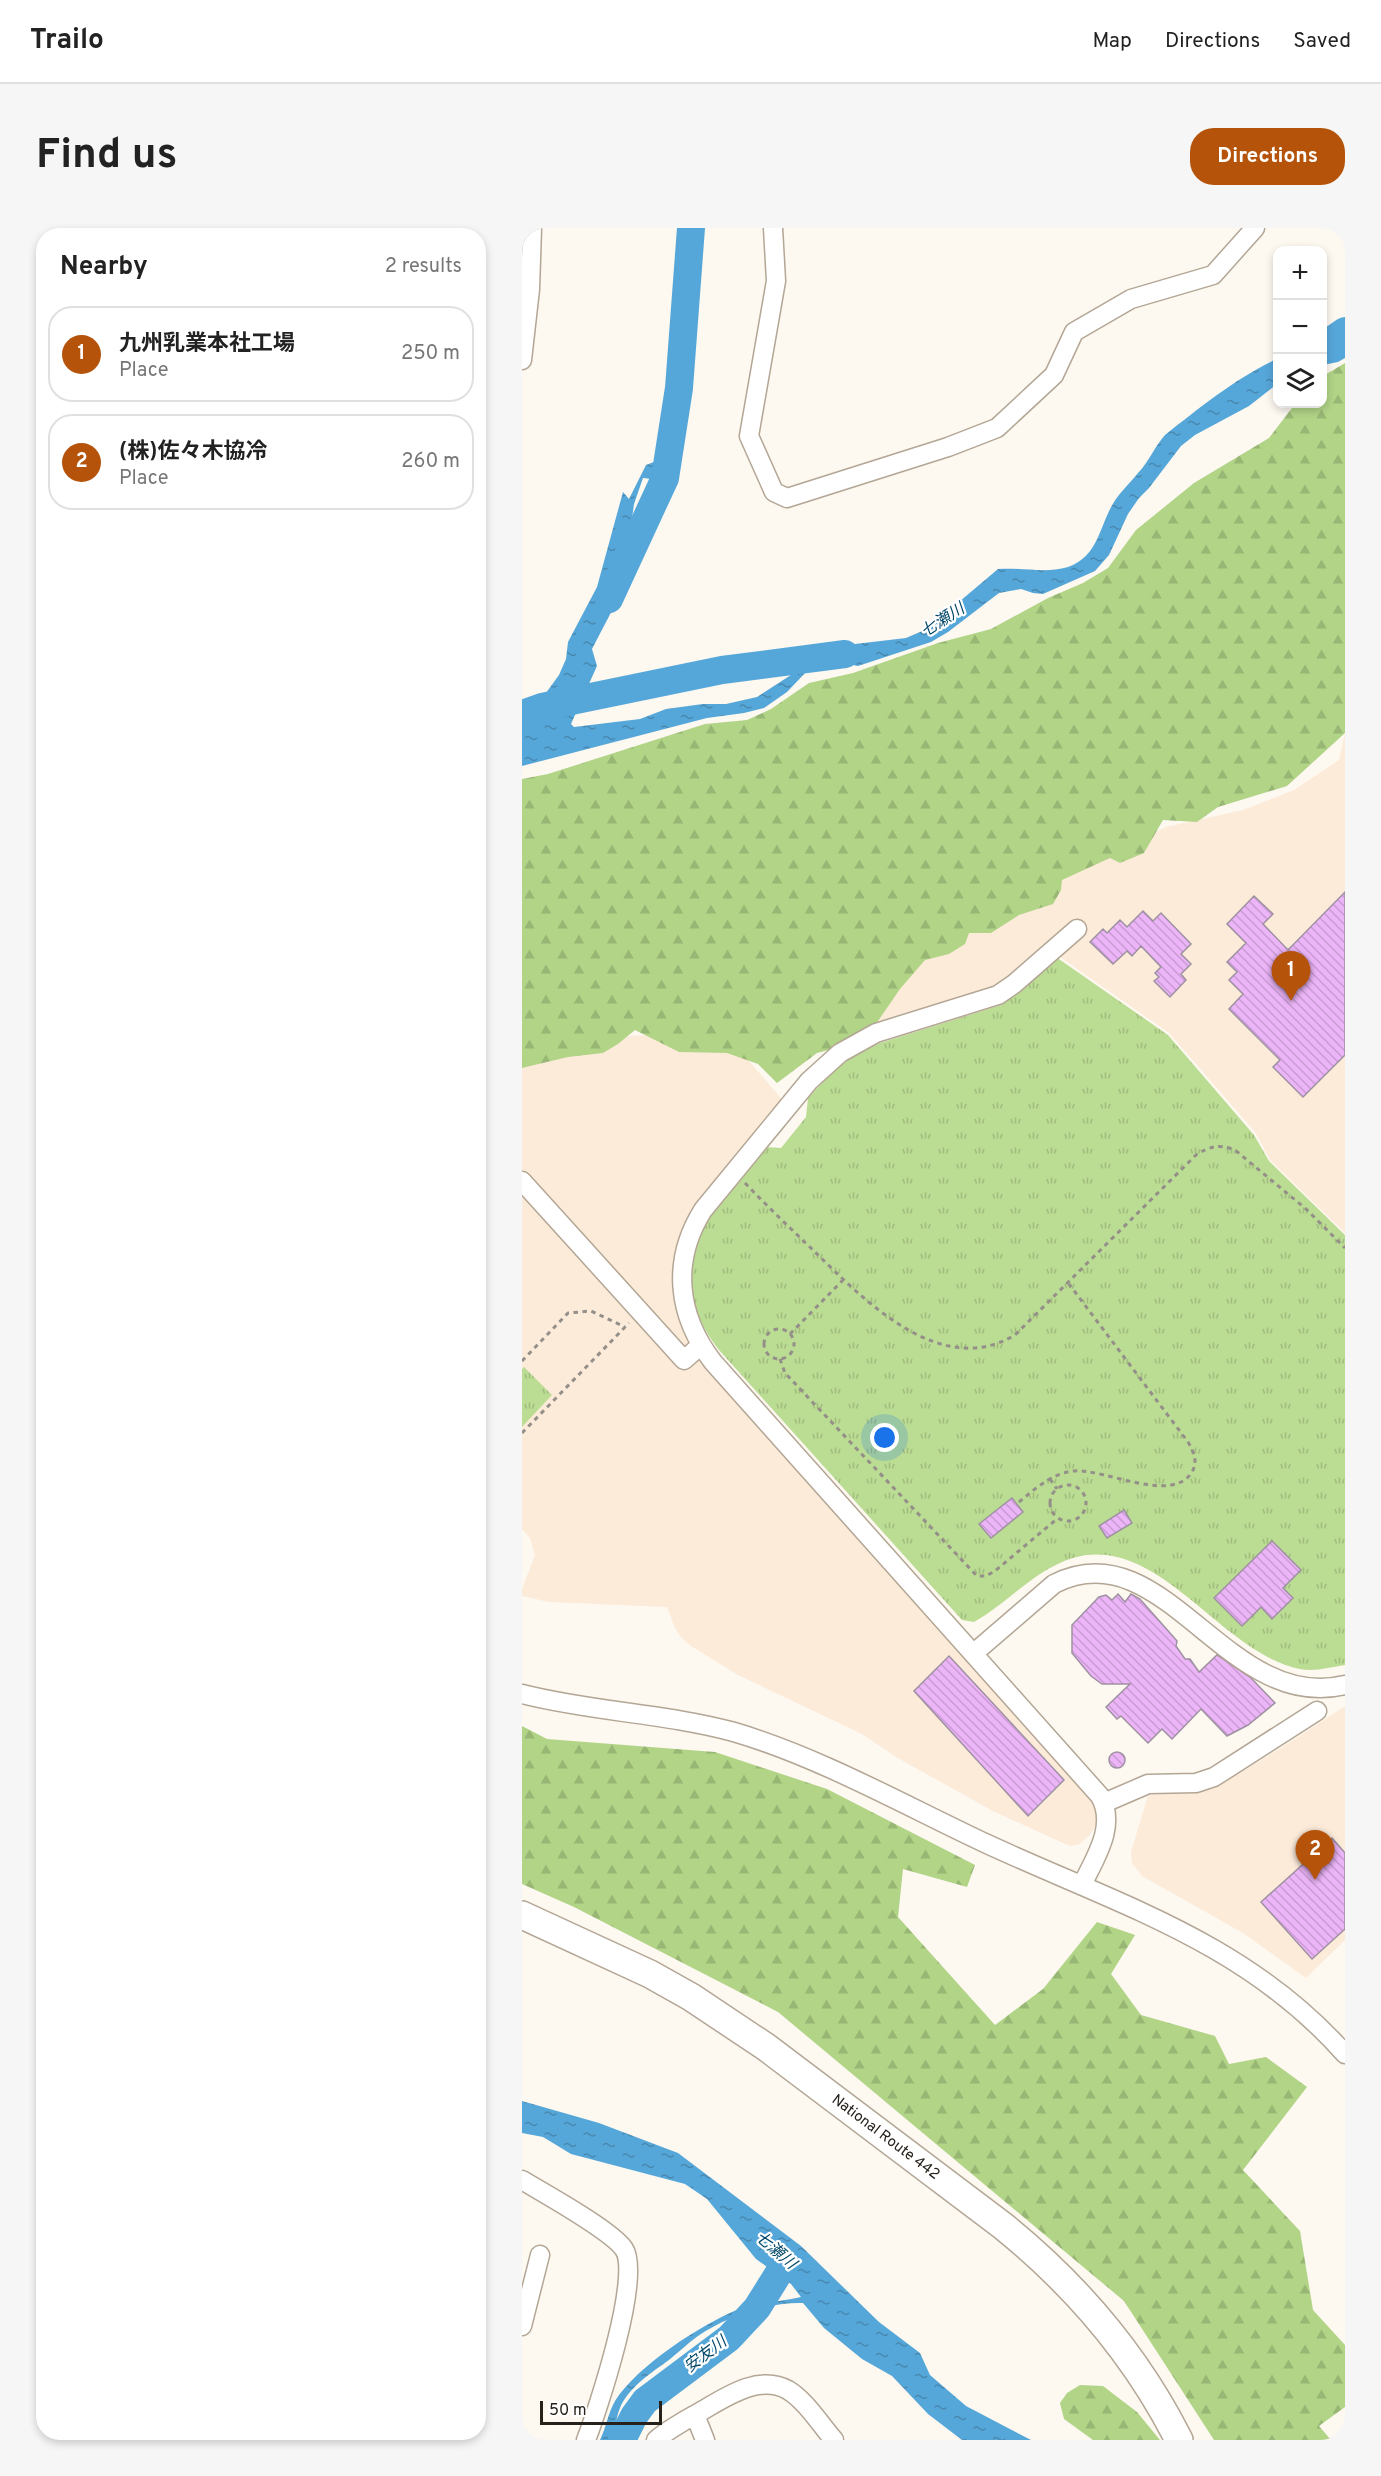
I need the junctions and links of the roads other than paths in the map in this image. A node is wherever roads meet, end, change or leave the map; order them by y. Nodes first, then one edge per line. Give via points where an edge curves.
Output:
1 (532, 228) edge
2 (773, 228) edge
3 (1255, 228) edge
4 (522, 360) edge
5 (1077, 929) dead end
6 (522, 1181) edge
7 (701, 1345) junction
8 (974, 1653) junction
9 (1345, 1685) edge
10 (522, 1694) edge
11 (1317, 1711) dead end
12 (1104, 1803) junction
13 (1082, 1885) junction
14 (522, 1915) edge
15 (1345, 2054) edge
16 (522, 2180) edge
17 (540, 2255) dead end
18 (522, 2326) edge
19 (695, 2415) junction
20 (586, 2440) edge
21 (656, 2440) edge
22 (705, 2440) edge
23 (834, 2440) edge
24 (1179, 2440) edge

1 - 4 street
2 - 3 street via 776,281 749,436 774,492 787,498 997,428 1054,375 1074,332 1131,299 1213,275
5 - 7 street via 998,995 860,1040 809,1081 693,1225 683,1285 686,1312
6 - 7 street via 684,1360
7 - 8 street
8 - 9 street via 1054,1584 1067,1577 1102,1574 1145,1587 1268,1677 1310,1689
8 - 12 street
10 - 13 street via 698,1724 756,1739
11 - 12 street via 1209,1780 1148,1784
12 - 13 street via 1106,1828
13 - 15 street via 1192,1935 1241,1965 1294,2003
14 - 24 highway, National Route 442 via 691,1997 766,2047 1003,2226 1039,2255 1097,2315 1137,2367
16 - 20 street via 590,2223 627,2253 617,2343
17 - 18 street
19 - 21 street
19 - 22 street
19 - 23 street via 742,2389 779,2386 797,2397

